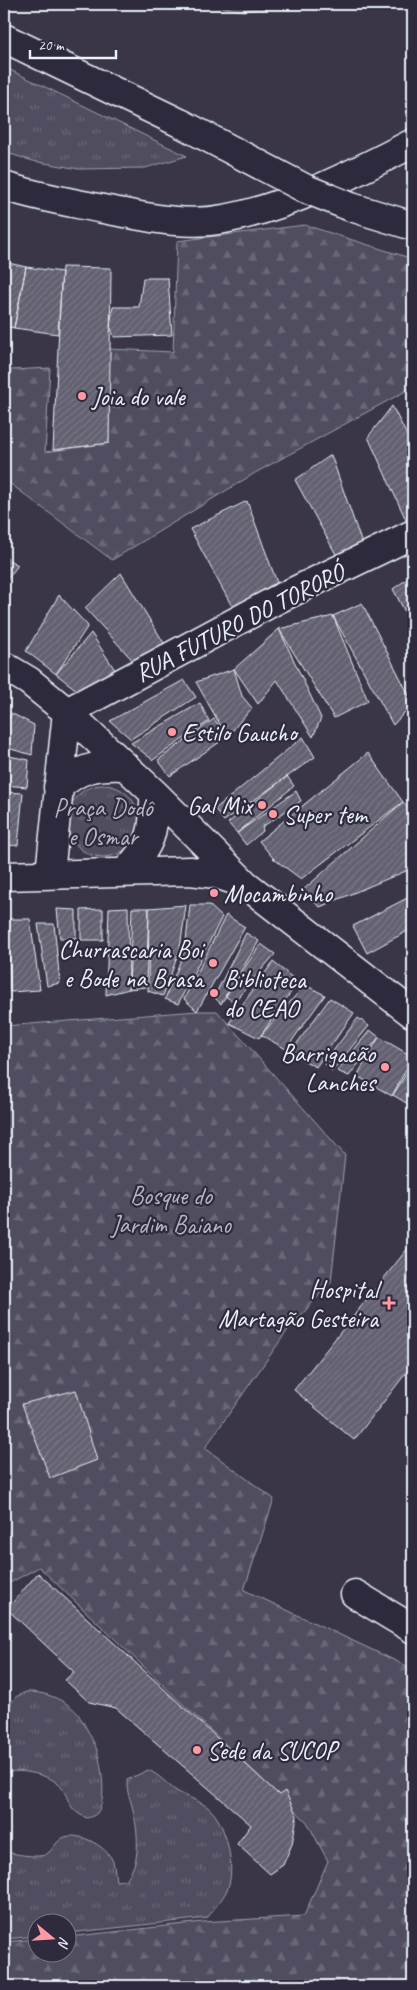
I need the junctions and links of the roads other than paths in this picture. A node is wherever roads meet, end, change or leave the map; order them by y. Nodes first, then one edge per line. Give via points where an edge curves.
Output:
1 (4, 38) edge
2 (413, 143) edge
3 (4, 186) edge
4 (413, 226) edge
5 (413, 534) edge
6 (4, 666) edge
7 (67, 712) junction
8 (123, 766) junction
9 (58, 787) junction
10 (154, 793) junction
11 (125, 872) junction
12 (50, 873) junction
13 (4, 876) edge
14 (245, 884) junction
15 (413, 1014) edge
16 (355, 1594) dead end
17 (413, 1629) edge

1 - 4 street, bridge via 182,124 306,189
2 - 3 street via 278,204 222,220 180,221 140,216 37,197
5 - 7 street, RUA FUTURO DO TORORÓ via 278,599
6 - 7 street
7 - 8 street
7 - 9 street
8 - 9 street via 86,769
8 - 10 street
9 - 12 street
10 - 11 street via 151,837 141,856
10 - 14 street
11 - 12 street
11 - 14 street via 190,871 216,874
12 - 13 street
14 - 15 street
16 - 17 street

